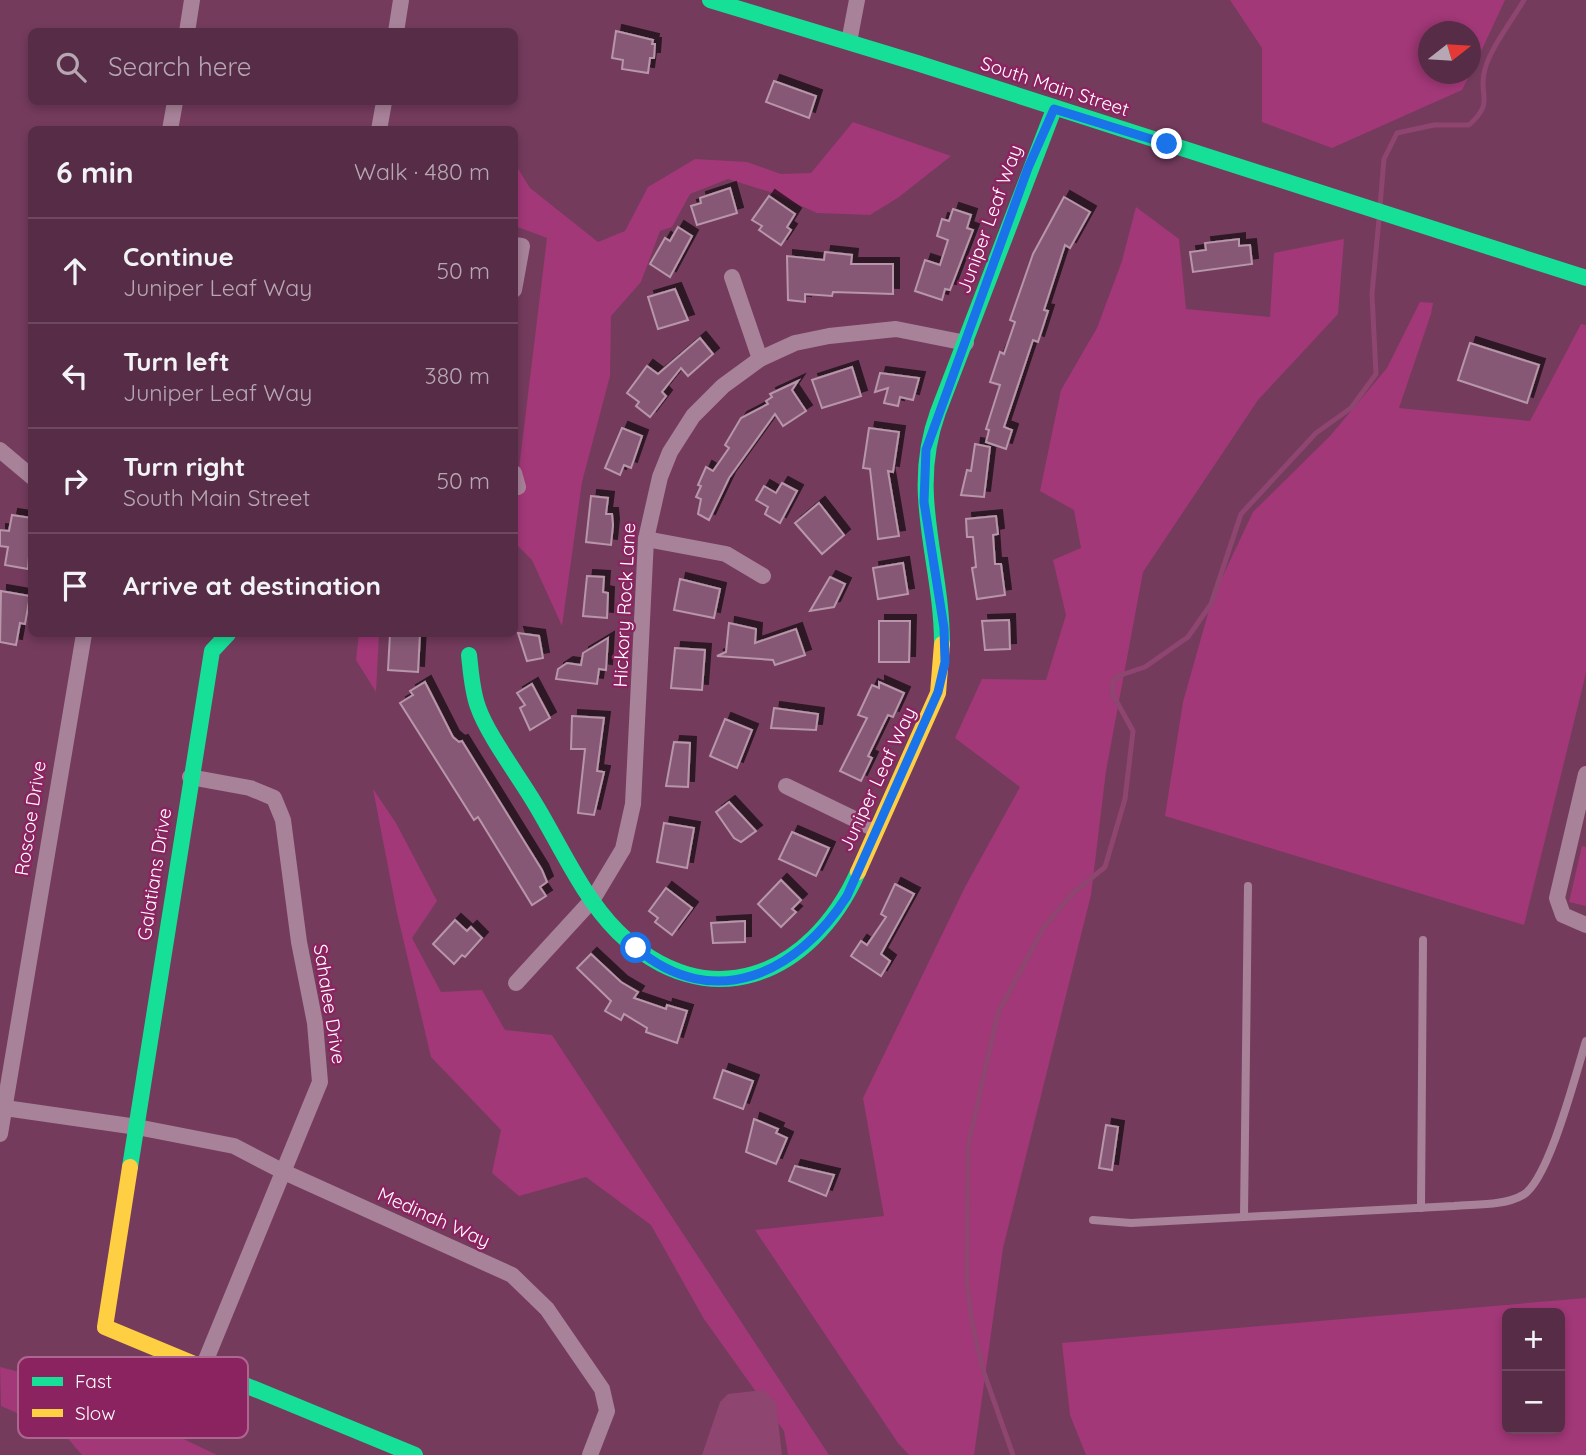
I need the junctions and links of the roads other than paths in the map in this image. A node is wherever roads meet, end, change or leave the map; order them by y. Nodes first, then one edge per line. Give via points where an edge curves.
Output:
1 (192, 0) edge
2 (401, 0) edge
3 (710, 0) edge
4 (857, 0) edge
5 (188, 28) edge
6 (397, 28) edge
7 (849, 42) junction
8 (174, 105) edge
9 (383, 105) edge
10 (1054, 109) junction
11 (171, 126) edge
12 (380, 126) edge
13 (518, 246) edge
14 (518, 268) edge
15 (732, 277) dead end
16 (1586, 278) edge
17 (966, 343) junction
18 (760, 359) junction
19 (0, 450) edge
20 (28, 474) edge
21 (646, 539) junction
22 (764, 576) dead end
23 (84, 637) edge
24 (225, 637) edge
25 (468, 655) dead end
26 (1586, 774) edge
27 (190, 778) junction
28 (786, 786) dead end
29 (875, 829) junction
30 (1248, 886) dead end
31 (593, 899) junction
32 (1586, 925) edge
33 (1423, 940) dead end
34 (516, 983) dead end
35 (1586, 1041) edge
36 (5, 1108) junction
37 (137, 1127) junction
38 (0, 1134) edge
39 (284, 1172) junction
40 (1421, 1208) junction
41 (1244, 1217) junction
42 (1093, 1220) dead end
43 (179, 1357) edge
44 (207, 1357) edge
45 (248, 1386) edge
46 (415, 1455) edge
47 (590, 1455) edge

1 - 5 street
2 - 6 street
3 - 7 street, South Main Street
4 - 7 street
7 - 10 street, South Main Street
8 - 11 street
9 - 12 street
10 - 16 street, South Main Street
10 - 17 street, Juniper Leaf Way via 1028,168
13 - 14 street via 522,246
15 - 18 street
17 - 18 street, Hickory Rock Lane via 896,329 795,343
17 - 29 street, Juniper Leaf Way via 926,450 924,502 941,596 945,662 929,718
18 - 21 street, Hickory Rock Lane via 723,386 681,434 660,477
19 - 20 street
21 - 22 street via 726,554
21 - 31 street, Hickory Rock Lane via 633,804 623,849
23 - 36 street, Roscoe Drive
24 - 27 street, Galatians Drive via 212,651
25 - 31 street, Juniper Leaf Way via 477,707
26 - 32 street via 1557,898 1563,915
27 - 37 street, Galatians Drive
27 - 39 street, Sahalee Drive via 250,788 274,799 282,820 320,1082
28 - 29 street
29 - 31 street, Juniper Leaf Way via 832,920 784,963 743,979 705,980 654,964 616,931
30 - 41 lane
31 - 34 street, Hickory Rock Lane
33 - 40 lane
35 - 40 lane via 1537,1182 1524,1195 1507,1201
36 - 37 street, Medinah Way
36 - 38 street, Roscoe Drive
37 - 39 street, Medinah Way via 234,1146
37 - 43 street via 106,1326
39 - 44 street, Sahalee Drive
39 - 47 street, Medinah Way via 512,1275 547,1309 603,1389 607,1411
40 - 41 lane
41 - 42 lane via 1131,1223
45 - 46 street

